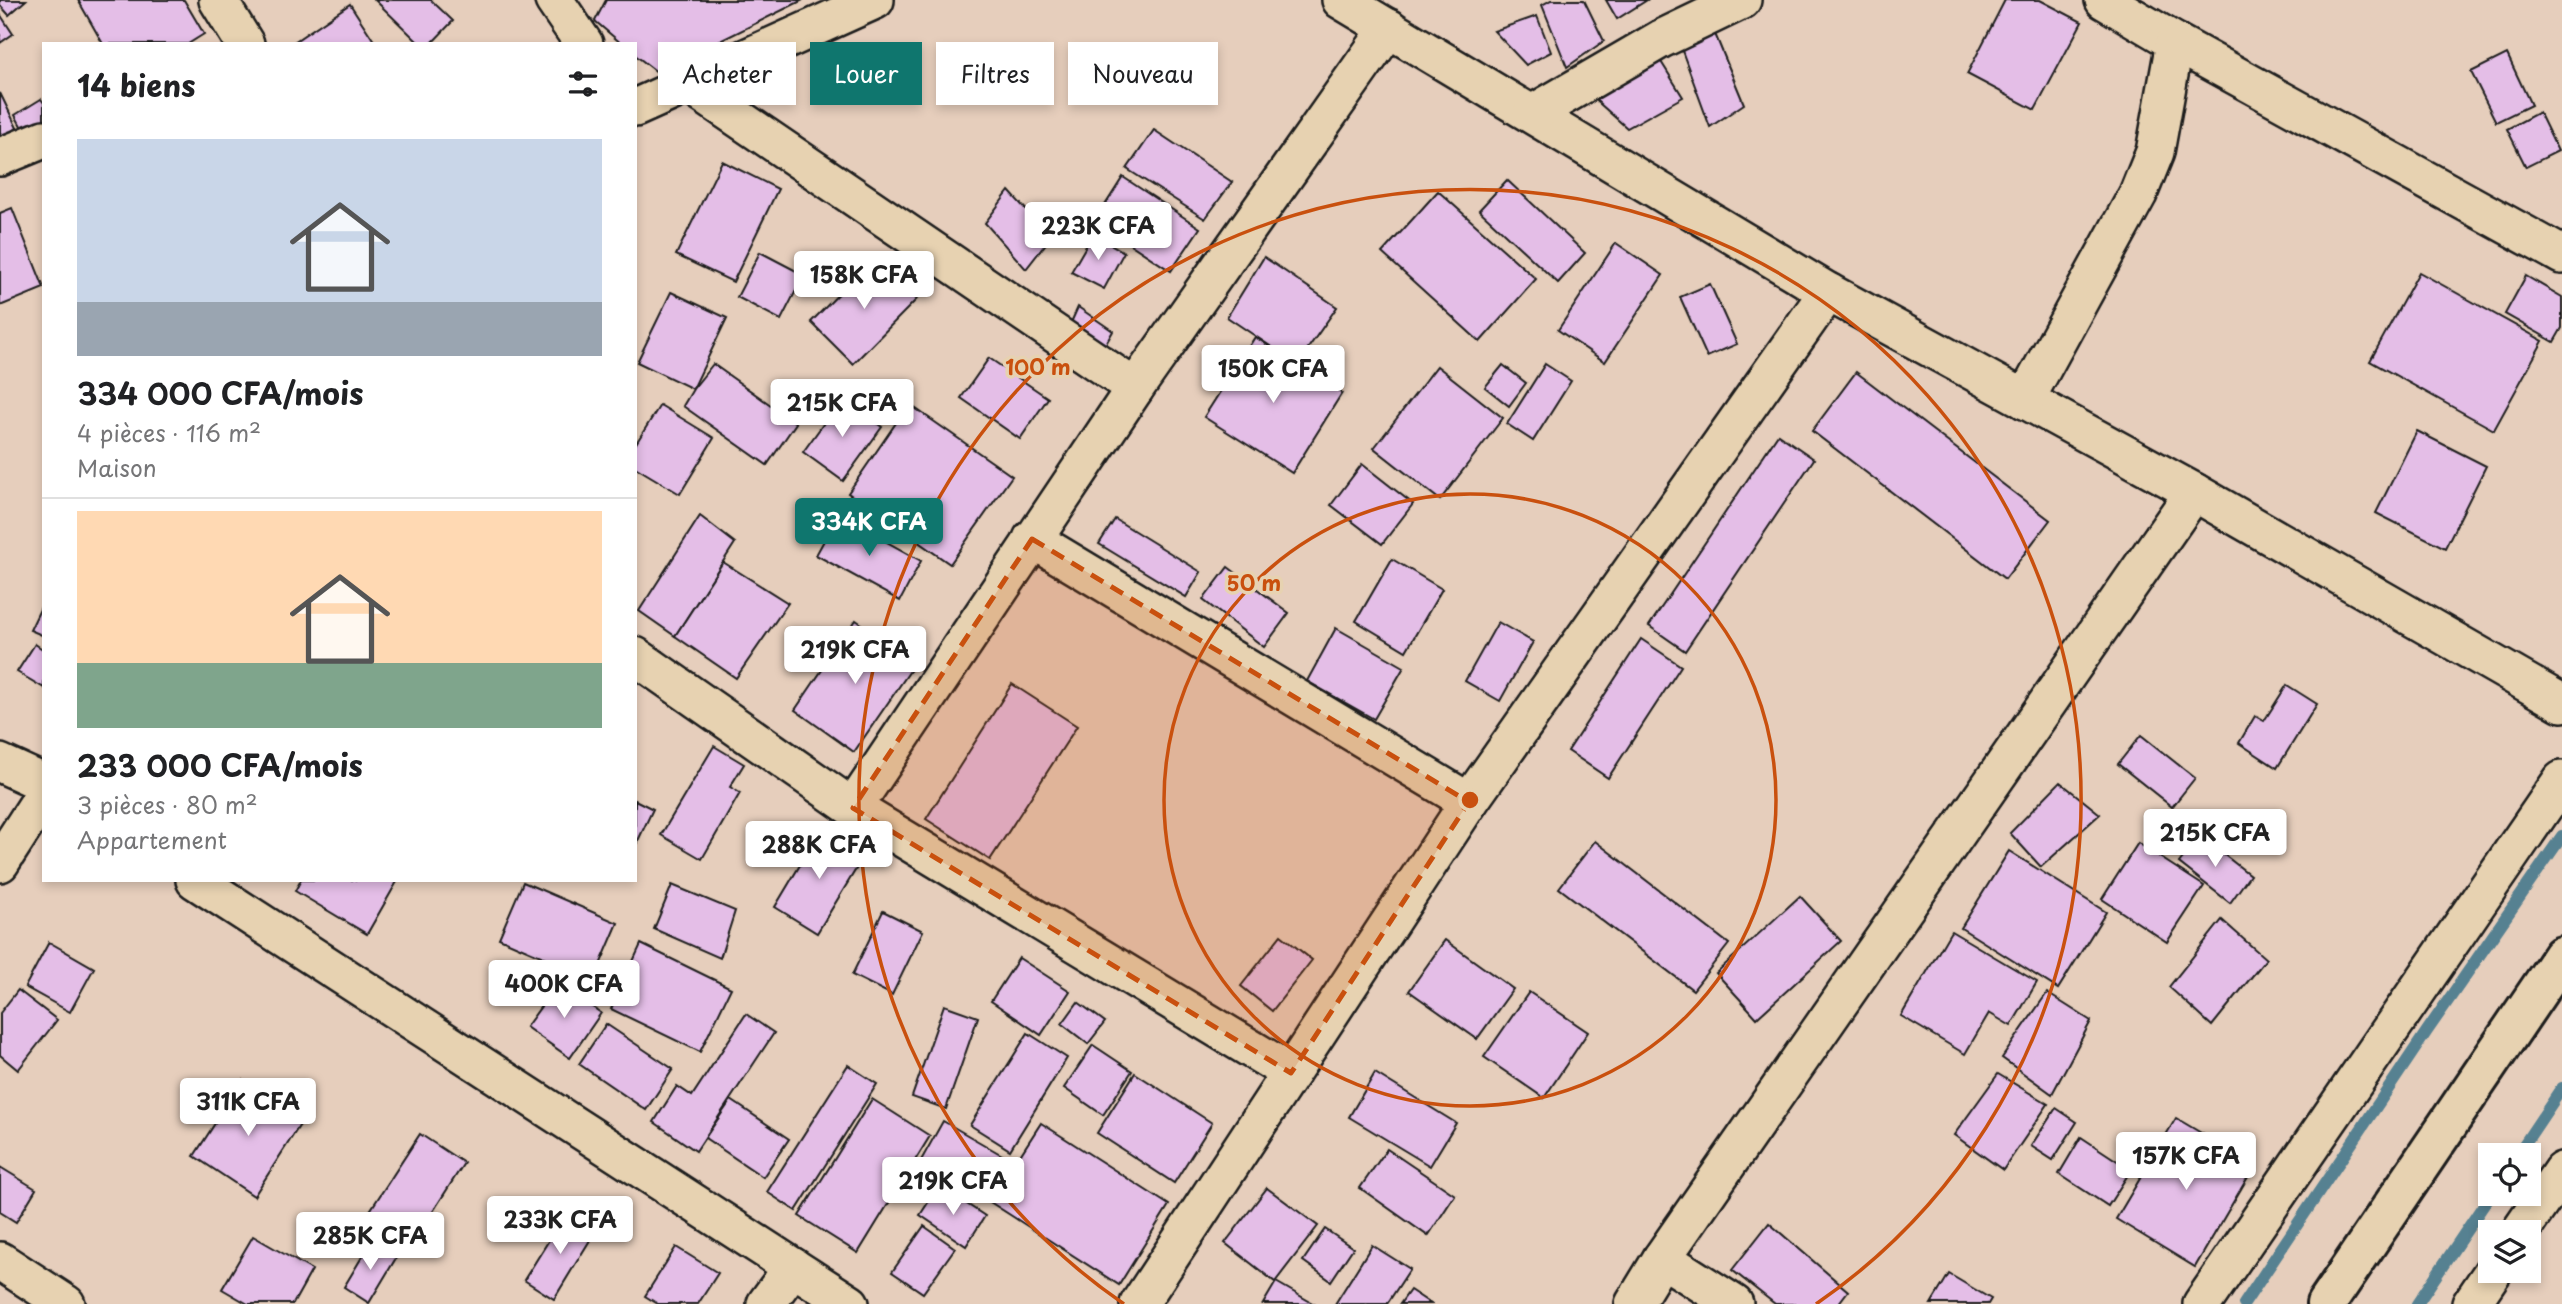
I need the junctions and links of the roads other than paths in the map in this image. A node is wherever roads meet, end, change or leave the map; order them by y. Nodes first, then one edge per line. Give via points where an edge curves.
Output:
1 (218, 0) edge
2 (554, 0) edge
3 (875, 0) edge
4 (1341, 0) edge
5 (1742, 0) edge
6 (2104, 0) edge
7 (1389, 28) junction
8 (244, 42) edge
9 (583, 42) edge
10 (782, 42) edge
11 (2175, 42) junction
12 (658, 98) edge
13 (719, 105) edge
14 (637, 107) edge
15 (1532, 114) junction
16 (42, 140) edge
17 (0, 157) edge
18 (2562, 255) edge
19 (1828, 292) junction
20 (1135, 388) junction
21 (2025, 400) junction
22 (2194, 492) junction
23 (1032, 539) junction
24 (637, 657) edge
25 (2562, 703) edge
26 (0, 763) edge
27 (2562, 780) edge
28 (42, 782) edge
29 (42, 799) edge
30 (1469, 802) junction
31 (853, 808) junction
32 (0, 863) edge
33 (198, 882) edge
34 (2562, 956) edge
35 (1290, 1073) junction
36 (2562, 1171) edge
37 (2528, 1220) edge
38 (1662, 1258) junction
39 (0, 1261) edge
40 (793, 1267) junction
41 (2485, 1283) edge
42 (66, 1304) edge
43 (766, 1304) edge
44 (850, 1304) edge
45 (1139, 1304) edge
46 (1634, 1304) edge
47 (1734, 1304) edge
48 (2202, 1304) edge
49 (2326, 1304) edge
50 (2471, 1304) edge

1 - 8 street
2 - 9 street
3 - 10 street
4 - 7 street
5 - 15 street via 1661,39
6 - 11 street
7 - 15 street
7 - 20 street
11 - 18 street
11 - 21 street via 2155,152 2138,194
12 - 14 street
13 - 20 street
15 - 19 street
16 - 17 street
19 - 21 street
19 - 30 street
20 - 23 street
21 - 22 street
22 - 25 street
22 - 38 street
23 - 30 street
23 - 31 street
24 - 31 street
26 - 28 street
27 - 48 street
29 - 32 street
30 - 35 street
31 - 35 street
33 - 40 street
34 - 49 highway
35 - 45 street
36 - 37 street
38 - 46 street
38 - 47 street
39 - 42 street
40 - 43 street
40 - 44 street
41 - 50 street

